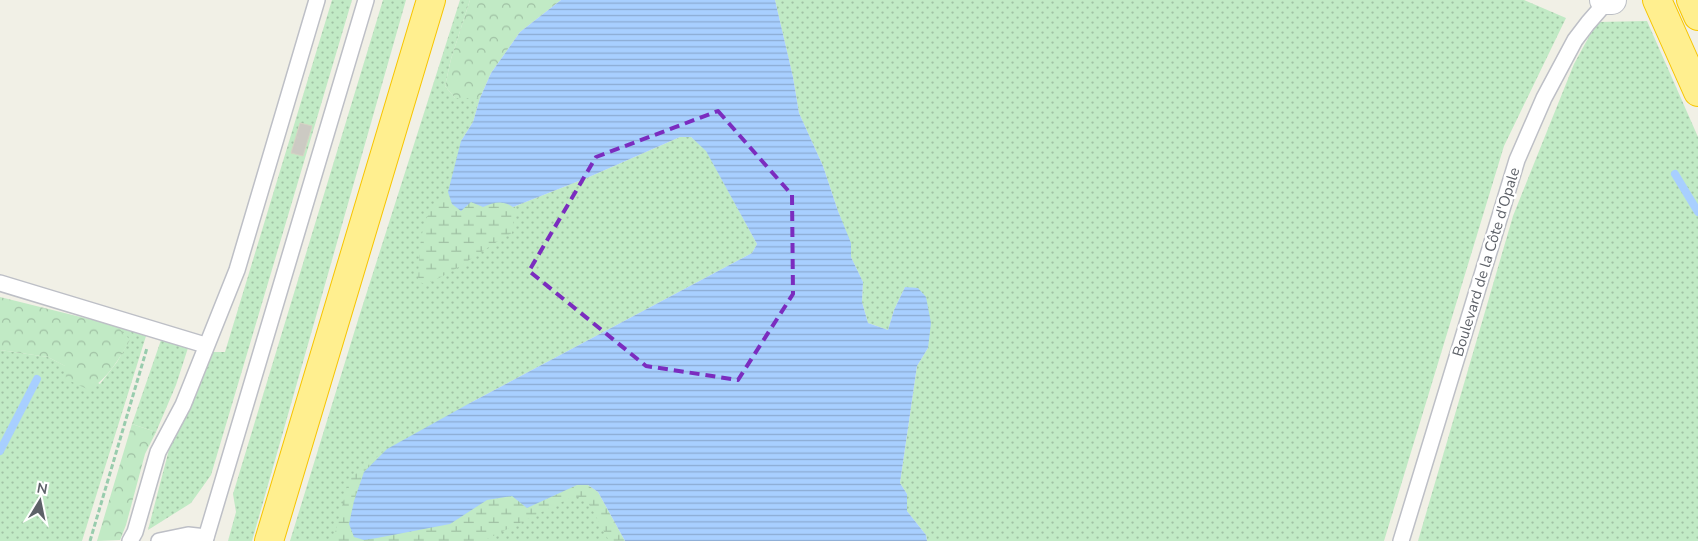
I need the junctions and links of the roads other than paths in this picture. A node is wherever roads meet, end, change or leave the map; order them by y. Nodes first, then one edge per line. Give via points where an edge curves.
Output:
1 (317, 0) edge
2 (366, 0) edge
3 (432, 0) edge
4 (1604, 0) edge
5 (1610, 0) edge
6 (1657, 0) edge
7 (1691, 0) edge
8 (1698, 16) edge
9 (1698, 92) edge
10 (0, 282) edge
11 (205, 345) junction
12 (206, 539) edge
13 (130, 541) edge
14 (159, 541) edge
15 (269, 541) edge
16 (1401, 541) edge

1 - 11 lane via 237,270
2 - 12 lane
3 - 15 highway
4 - 5 main road
5 - 16 lane, Boulevard de la Côte d'Opale via 1575,40 1544,98 1510,178
6 - 9 highway
7 - 8 highway
10 - 11 lane
11 - 13 lane via 183,404 158,452
12 - 14 lane via 188,535

